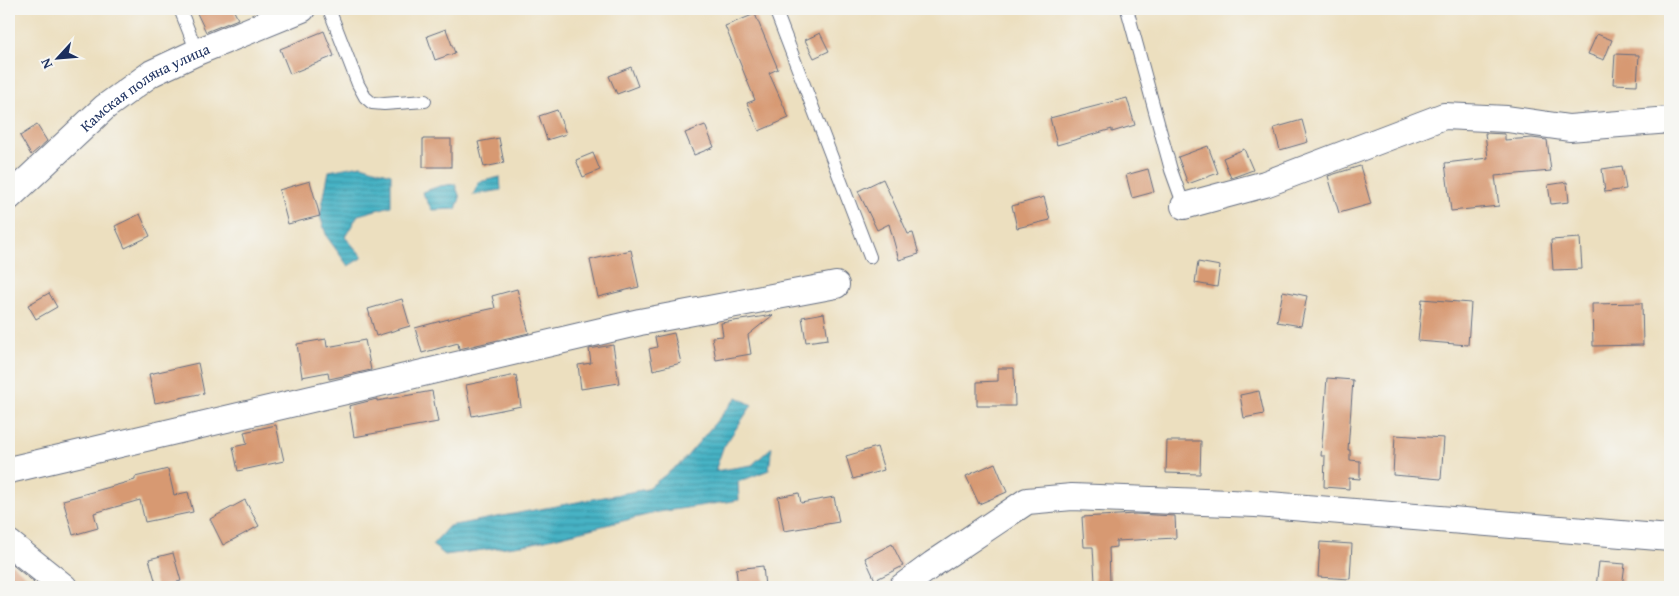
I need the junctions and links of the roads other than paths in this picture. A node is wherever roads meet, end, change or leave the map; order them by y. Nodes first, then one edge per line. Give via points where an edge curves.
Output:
1 (180, 9) edge
2 (302, 9) edge
3 (329, 9) edge
4 (775, 9) edge
5 (1126, 9) edge
6 (197, 52) junction
7 (424, 101) dead end
8 (1670, 120) edge
9 (9, 197) edge
10 (1184, 206) joint
11 (870, 257) dead end
12 (836, 285) dead end
13 (9, 470) edge
14 (1670, 538) edge
15 (9, 543) edge
16 (64, 587) edge
17 (902, 587) edge

1 - 6 lane
2 - 6 street, Камская поляна улица
3 - 7 lane via 365,97 372,103 384,104
4 - 11 lane
5 - 10 lane
6 - 9 street, Камская поляна улица via 152,73 106,107
8 - 10 street via 1569,128 1507,119 1444,116 1264,184
12 - 13 street via 640,322
14 - 17 street via 1256,504 1072,497 1027,501
15 - 16 street

